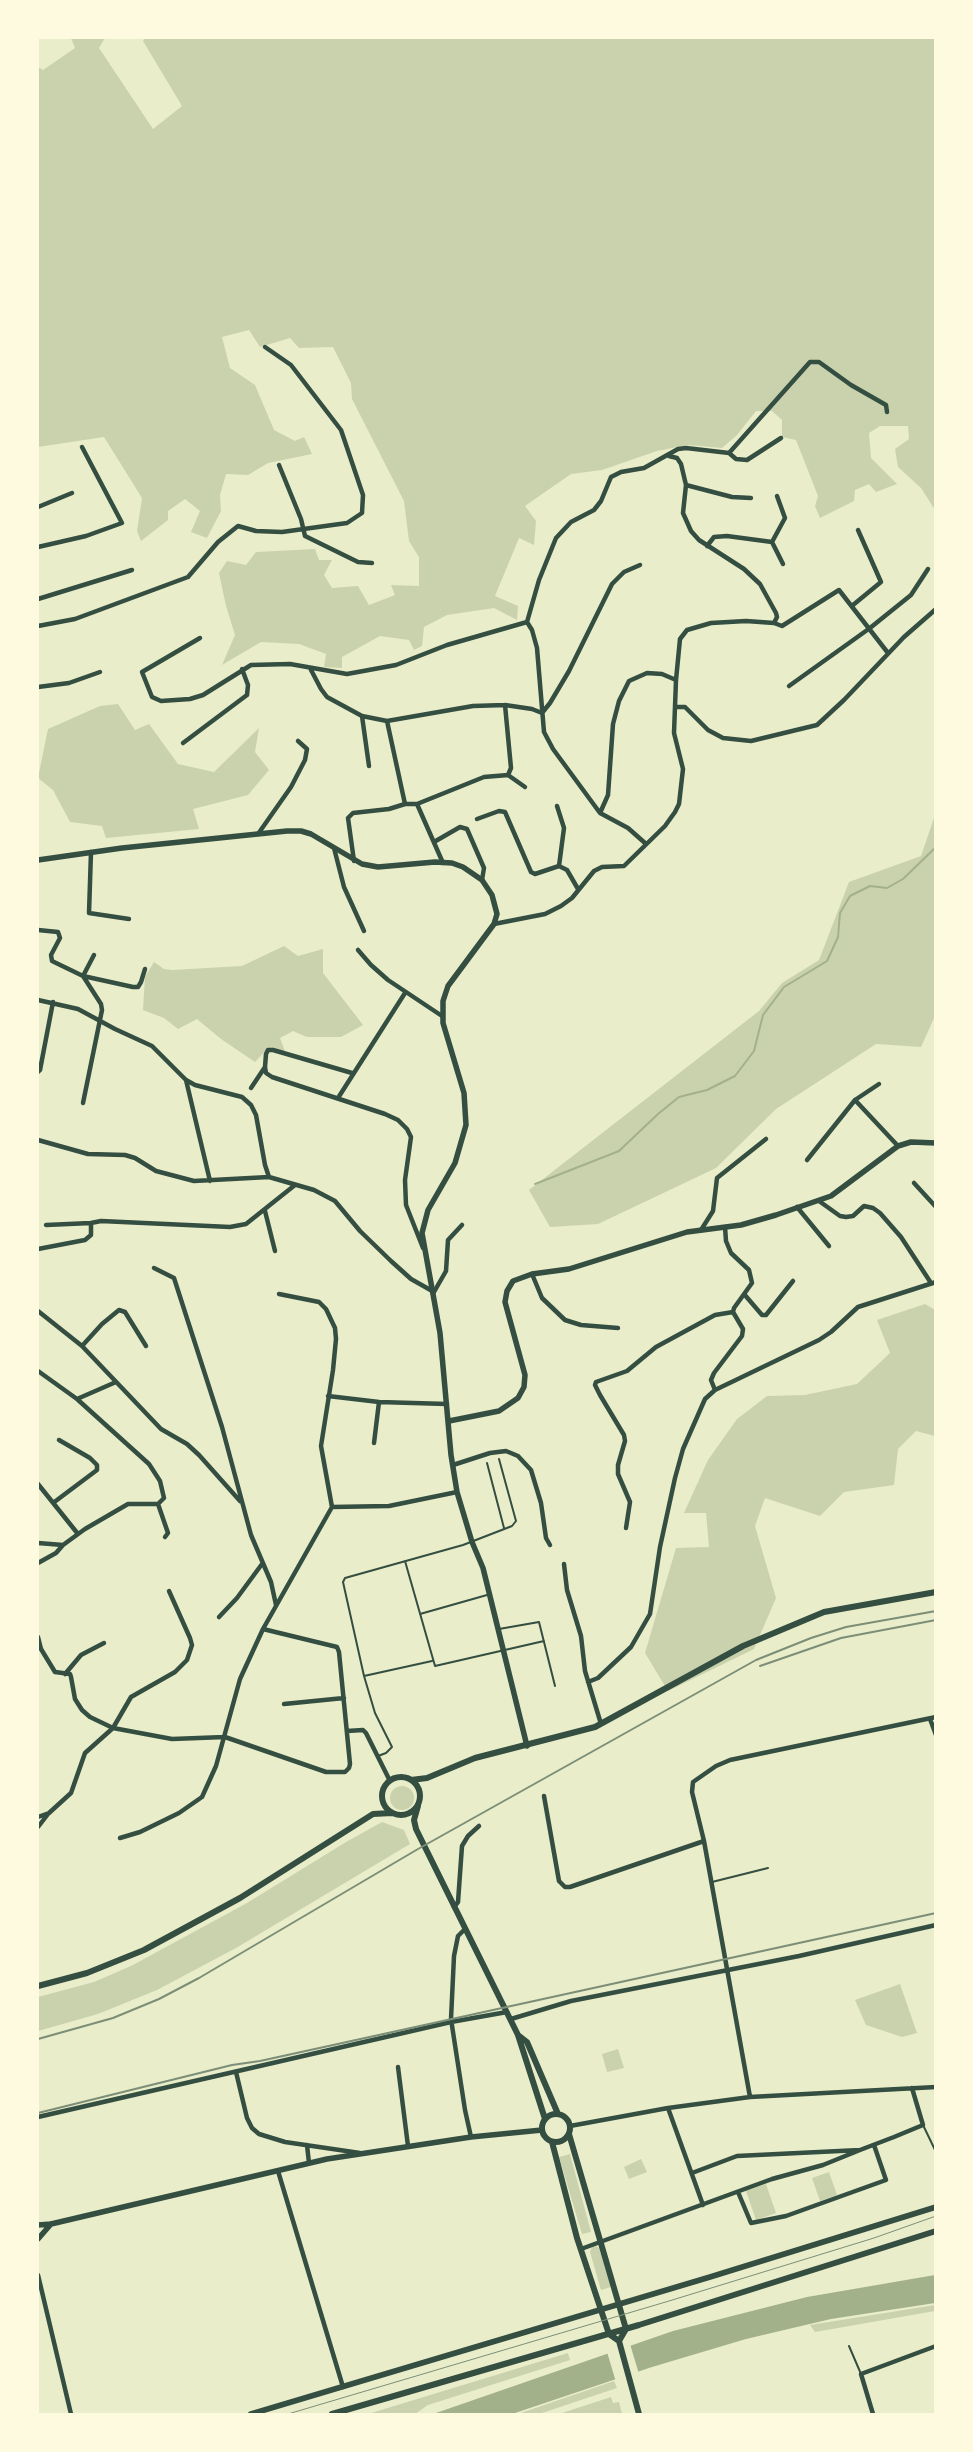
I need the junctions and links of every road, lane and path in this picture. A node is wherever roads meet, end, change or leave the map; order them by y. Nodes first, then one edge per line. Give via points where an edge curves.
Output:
1 (265, 347) dead end
2 (888, 412) dead end
3 (780, 438) dead end
4 (82, 447) dead end
5 (730, 453) junction
6 (669, 456) junction
7 (279, 465) dead end
8 (686, 485) junction
9 (72, 493) dead end
10 (776, 496) dead end
11 (751, 498) dead end
12 (38, 507) edge
13 (303, 529) junction
14 (858, 530) dead end
15 (772, 542) junction
16 (707, 546) junction
17 (38, 547) edge
18 (372, 563) dead end
19 (783, 564) dead end
20 (640, 565) dead end
21 (928, 569) dead end
22 (132, 570) dead end
23 (38, 599) edge
24 (853, 605) junction
25 (936, 609) edge
26 (528, 622) junction
27 (774, 623) junction
28 (38, 626) edge
29 (870, 628) junction
30 (200, 638) dead end
31 (888, 654) junction
32 (310, 668) junction
33 (242, 669) junction
34 (100, 672) dead end
35 (676, 680) junction
36 (789, 686) dead end
37 (38, 687) edge
38 (505, 705) junction
39 (675, 707) junction
40 (542, 713) junction
41 (362, 716) junction
42 (387, 721) junction
43 (298, 741) dead end
44 (183, 743) dead end
45 (369, 766) dead end
46 (508, 775) junction
47 (525, 787) dead end
48 (405, 804) junction
49 (417, 804) junction
50 (557, 806) dead end
51 (600, 813) junction
52 (477, 819) dead end
53 (258, 834) junction
54 (434, 842) junction
55 (645, 843) junction
56 (334, 848) junction
57 (91, 852) junction
58 (38, 860) edge
59 (354, 860) junction
60 (443, 862) junction
61 (559, 866) junction
62 (482, 880) junction
63 (578, 889) junction
64 (129, 919) dead end
65 (494, 924) junction
66 (38, 930) edge
67 (364, 931) dead end
68 (358, 950) dead end
69 (94, 955) dead end
70 (145, 969) dead end
71 (83, 976) junction
72 (405, 992) junction
73 (38, 1000) edge
74 (53, 1002) junction
75 (442, 1016) junction
76 (99, 1020) junction
77 (265, 1067) junction
78 (38, 1072) edge
79 (352, 1073) junction
80 (186, 1080) junction
81 (879, 1084) dead end
82 (251, 1088) dead end
83 (338, 1098) junction
84 (855, 1100) junction
85 (82, 1103) dead end
86 (766, 1139) dead end
87 (38, 1140) edge
88 (936, 1143) edge
89 (898, 1146) junction
90 (807, 1160) dead end
91 (269, 1177) junction
92 (210, 1181) junction
93 (914, 1183) dead end
94 (295, 1186) junction
95 (819, 1201) junction
96 (797, 1207) junction
97 (936, 1207) edge
98 (265, 1211) junction
99 (91, 1222) junction
100 (462, 1224) dead end
101 (46, 1226) dead end
102 (725, 1227) junction
103 (701, 1230) junction
104 (829, 1246) dead end
105 (38, 1249) edge
106 (275, 1251) dead end
107 (425, 1252) junction
108 (154, 1268) dead end
109 (532, 1274) junction
110 (793, 1281) dead end
111 (933, 1283) edge
112 (434, 1292) junction
113 (279, 1294) dead end
114 (744, 1294) junction
115 (38, 1311) edge
116 (733, 1312) junction
117 (618, 1328) dead end
118 (82, 1346) junction
119 (146, 1346) dead end
120 (38, 1371) edge
121 (116, 1382) junction
122 (715, 1390) junction
123 (328, 1396) junction
124 (77, 1399) junction
125 (379, 1402) junction
126 (447, 1404) junction
127 (449, 1420) junction
128 (60, 1440) dead end
129 (374, 1443) dead end
130 (499, 1459) dead end
131 (487, 1463) dead end
132 (453, 1465) junction
133 (38, 1484) edge
134 (457, 1492) junction
135 (241, 1502) junction
136 (52, 1503) junction
137 (158, 1504) junction
138 (332, 1507) junction
139 (626, 1528) dead end
140 (504, 1530) junction
141 (78, 1534) junction
142 (165, 1537) dead end
143 (472, 1542) junction
144 (38, 1543) edge
145 (63, 1545) junction
146 (550, 1545) dead end
147 (406, 1561) junction
148 (38, 1563) edge
149 (262, 1564) junction
150 (564, 1564) dead end
151 (169, 1592) dead end
152 (936, 1592) edge
153 (489, 1595) junction
154 (275, 1608) junction
155 (420, 1614) junction
156 (219, 1617) dead end
157 (263, 1629) junction
158 (498, 1630) junction
159 (38, 1637) edge
160 (544, 1641) junction
161 (104, 1642) dead end
162 (504, 1650) junction
163 (433, 1660) junction
164 (65, 1674) junction
165 (364, 1676) junction
166 (588, 1682) junction
167 (555, 1686) dead end
168 (344, 1698) junction
169 (284, 1704) dead end
170 (936, 1717) edge
171 (930, 1719) junction
172 (601, 1724) junction
173 (113, 1728) junction
174 (347, 1731) junction
175 (936, 1735) edge
176 (225, 1737) junction
177 (527, 1746) junction
178 (378, 1756) junction
179 (428, 1778) junction
180 (411, 1780) junction
181 (390, 1781) junction
182 (420, 1794) junction
183 (544, 1796) dead end
184 (382, 1798) junction
185 (418, 1806) junction
186 (49, 1813) junction
187 (373, 1814) junction
188 (395, 1814) junction
189 (38, 1817) edge
190 (479, 1826) dead end
191 (38, 1827) edge
192 (416, 1829) junction
193 (120, 1838) dead end
194 (704, 1841) junction
195 (768, 1868) dead end
196 (712, 1882) junction
197 (454, 1907) junction
198 (936, 1924) edge
199 (465, 1929) junction
200 (727, 1970) junction
201 (38, 1986) edge
202 (507, 2012) junction
203 (511, 2019) junction
204 (452, 2022) junction
205 (518, 2036) junction
206 (398, 2067) dead end
207 (236, 2072) junction
208 (936, 2087) edge
209 (912, 2088) junction
210 (750, 2097) junction
211 (668, 2108) junction
212 (558, 2114) junction
213 (38, 2117) edge
214 (545, 2119) junction
215 (924, 2125) junction
216 (570, 2126) junction
217 (542, 2130) junction
218 (569, 2134) junction
219 (472, 2137) junction
220 (552, 2142) junction
221 (307, 2145) junction
222 (874, 2145) junction
223 (408, 2146) junction
224 (860, 2150) junction
225 (936, 2152) edge
226 (360, 2153) junction
227 (309, 2163) junction
228 (278, 2171) junction
229 (692, 2173) junction
230 (738, 2192) junction
231 (703, 2204) junction
232 (936, 2207) edge
233 (51, 2224) junction
234 (38, 2225) edge
235 (936, 2232) edge
236 (38, 2239) edge
237 (602, 2242) junction
238 (581, 2249) junction
239 (38, 2276) edge
240 (620, 2304) junction
241 (601, 2310) junction
242 (626, 2329) junction
243 (609, 2334) junction
244 (620, 2343) junction
245 (849, 2346) dead end
246 (936, 2346) edge
247 (861, 2374) junction
248 (343, 2386) junction
249 (72, 2414) edge
250 (251, 2414) edge
251 (332, 2414) edge
252 (639, 2414) edge
253 (873, 2414) edge

1 - 13 street via 291,365 341,430 363,495 362,513 354,520
2 - 5 street via 886,405 819,362 810,362
3 - 5 street via 747,460 736,459
4 - 17 street via 122,523 86,536
5 - 6 street via 686,448 678,449
6 - 8 street via 680,460
6 - 26 street via 612,478 594,510 571,522 556,538 539,580
7 - 13 street
8 - 11 street via 732,497
8 - 16 street via 682,513 691,531
9 - 12 street
10 - 15 street via 784,518
13 - 18 street via 309,540 358,562
13 - 28 street via 262,532 238,526 218,542 188,576 75,619
14 - 24 street via 881,582
15 - 16 street via 727,536 714,537
15 - 19 street
16 - 27 street via 744,569 760,584 776,613
20 - 40 street via 617,576 569,671
21 - 29 street via 911,595
22 - 23 street
24 - 27 street via 839,590 786,625
24 - 29 street
25 - 31 street
26 - 32 street via 447,645 396,665 347,674
26 - 40 street via 537,648
27 - 35 street via 711,623 687,630 680,639
29 - 31 street
29 - 36 street
30 - 33 street via 142,672 152,696 161,701 190,699
31 - 39 street via 817,725 791,732 750,741 724,738 708,730 685,707
32 - 33 street via 290,664 251,665
32 - 41 street via 327,697
33 - 44 street via 248,685 247,695
34 - 37 street via 69,683
35 - 39 street
35 - 51 street via 662,674 647,673 629,682 612,724 608,795
38 - 40 street
38 - 42 street via 473,706
38 - 46 street via 511,768
39 - 55 street via 674,733 683,768 679,804 665,826
40 - 51 street via 544,732 553,748
41 - 42 street
41 - 45 street
42 - 48 street
43 - 53 street via 307,749 305,760 291,787
46 - 47 street
46 - 49 street via 484,777
48 - 49 street
48 - 59 street via 350,815
49 - 54 street
50 - 61 street via 564,828
51 - 55 street via 628,828
52 - 61 street via 505,812 531,872 535,874
53 - 56 street via 301,831
53 - 57 street
54 - 60 street
54 - 62 street via 460,827 467,829 484,868
55 - 63 street via 624,866 602,867 594,871
56 - 59 street
56 - 67 street via 344,887
57 - 58 street
57 - 64 street via 89,913
59 - 60 street via 378,867
60 - 62 street via 463,867
61 - 63 street via 567,870
62 - 65 street via 496,904
63 - 65 street via 572,898 545,914
65 - 75 street via 448,986
66 - 71 street via 58,932 60,938 51,955 52,961
68 - 72 street via 371,965
69 - 71 street
70 - 71 street via 138,987
71 - 76 street via 101,1004
72 - 75 street
72 - 79 street
73 - 74 street
74 - 76 street via 78,1009
74 - 78 street
75 - 107 street via 464,1093 466,1125 455,1163 426,1216 422,1233
76 - 80 street via 152,1046
76 - 85 street
77 - 79 street via 266,1054 273,1050
77 - 82 street
77 - 83 street via 266,1072 278,1080
79 - 83 street
80 - 91 street via 242,1097 251,1105
80 - 92 street
81 - 84 street
83 - 107 street via 387,1115 407,1129 411,1137 405,1180 406,1205
84 - 89 street
84 - 90 street
86 - 103 street via 717,1178 713,1211
87 - 92 street via 88,1154 125,1155 173,1177 194,1182
88 - 89 street via 911,1142
89 - 95 street via 844,1188
91 - 92 street
91 - 94 street
93 - 97 street
94 - 98 street
94 - 112 street via 325,1194 391,1261
95 - 96 street
95 - 111 street via 846,1217 853,1216 860,1207 873,1208 901,1237
96 - 102 street via 754,1222
96 - 104 street
98 - 99 street via 246,1224 230,1227
98 - 106 street
99 - 101 street
99 - 105 street via 91,1235 85,1240
100 - 112 street via 448,1240 446,1271
102 - 103 street
102 - 114 street via 731,1253 752,1276 752,1283
103 - 109 street via 569,1269
107 - 112 street
108 - 135 street via 174,1278 222,1427
109 - 117 street via 542,1298 565,1320 581,1325
109 - 127 street via 513,1281 505,1302 525,1375 524,1388 518,1398 499,1411
110 - 114 street via 766,1315 762,1315
111 - 122 street via 858,1307 818,1340
112 - 126 street
113 - 123 street via 319,1302 333,1320 336,1339
114 - 116 street
115 - 118 street
116 - 122 street via 743,1329 742,1336 714,1373
116 - 139 street via 715,1315 656,1347 627,1371 596,1382 600,1395 624,1435 618,1465 630,1502
118 - 119 street via 119,1310 125,1312
118 - 121 street
120 - 124 street
121 - 124 street
121 - 135 street via 161,1428 187,1444
122 - 166 street via 700,1407 677,1471 650,1614 631,1647 598,1678
123 - 125 street
123 - 138 street via 321,1446
124 - 137 street via 150,1464 160,1481 164,1498
125 - 126 street
125 - 129 street
126 - 127 street
127 - 132 street
128 - 136 street via 90,1458 98,1470
130 - 140 lane via 516,1521
131 - 140 lane
132 - 134 street
132 - 146 street via 490,1453 506,1451 518,1456 531,1470
133 - 136 street
134 - 138 street via 389,1506
134 - 143 street
135 - 149 street
136 - 141 street
137 - 141 street via 128,1504
137 - 142 street via 168,1533
138 - 154 street
140 - 143 lane
141 - 145 street
143 - 147 lane
143 - 153 street via 483,1568
144 - 145 street
145 - 148 street via 56,1554
147 - 155 lane
147 - 165 lane via 344,1578
149 - 154 street via 275,1593
149 - 156 street
150 - 166 street via 582,1636
151 - 173 street via 192,1644 187,1660 175,1672 131,1697
152 - 172 main road via 833,1609 793,1624 743,1646
153 - 155 lane
153 - 158 street
154 - 157 street
155 - 163 lane
157 - 168 street via 337,1647
157 - 176 street via 240,1679
158 - 160 lane via 537,1620
158 - 162 street
159 - 164 street via 41,1649 55,1672
160 - 162 lane
160 - 167 lane
161 - 164 street via 81,1654
162 - 163 lane via 438,1666
162 - 177 street
163 - 165 lane
164 - 173 street via 71,1677 75,1699 82,1710
165 - 178 lane via 375,1713 392,1747
166 - 172 street
168 - 169 street
168 - 174 street
170 - 171 street
171 - 175 street
171 - 194 street via 817,1740 716,1766 693,1782 692,1792
172 - 177 main road
173 - 176 street via 172,1739
173 - 186 street via 85,1752 71,1793
174 - 176 street via 349,1768 340,1774
174 - 178 street via 362,1730 366,1733
176 - 193 street via 202,1796 179,1814
177 - 179 main road via 475,1758
178 - 181 street
179 - 180 main road
179 - 182 main road
180 - 181 main road via 400,1777
180 - 182 main road
181 - 184 main road via 382,1791
182 - 185 main road
183 - 194 street via 560,1881 564,1887
184 - 187 main road
184 - 188 main road via 386,1809
185 - 188 main road via 409,1814
185 - 192 main road via 414,1820
186 - 189 street
186 - 191 street
187 - 188 main road
187 - 201 main road via 240,1898 144,1950 87,1973
188 - 192 main road
190 - 197 street via 462,1846 458,1902
192 - 197 main road
194 - 196 street
195 - 196 lane
196 - 200 street
197 - 199 main road
198 - 200 street
199 - 202 main road
199 - 204 street via 458,1936 454,1956
200 - 203 street via 571,2001
200 - 210 street
202 - 203 main road
202 - 204 street
203 - 205 main road
204 - 207 street
204 - 219 street
205 - 212 main road via 527,2042
205 - 214 main road
206 - 223 street
207 - 213 street
207 - 221 street via 252,2128 260,2134
208 - 209 street
209 - 210 street
209 - 215 street
210 - 211 street
211 - 216 street
211 - 229 street
212 - 214 main road
212 - 216 main road
214 - 217 main road
215 - 222 street
215 - 225 lane
216 - 218 main road
217 - 219 street
217 - 220 main road
218 - 220 main road via 563,2141
218 - 237 main road
219 - 223 street
220 - 238 main road
221 - 226 street
221 - 227 street
222 - 224 street
222 - 230 street via 886,2180 794,2214 752,2223
223 - 226 street
224 - 229 street via 737,2156
224 - 230 street
226 - 227 street
227 - 228 street
228 - 233 street
228 - 248 street
229 - 231 street
230 - 231 street
231 - 237 street
232 - 240 main road
233 - 234 street
233 - 236 street
235 - 242 main road
237 - 238 street
237 - 240 main road
238 - 241 main road
239 - 249 street via 60,2377
240 - 241 main road
240 - 242 main road
241 - 243 main road
241 - 248 main road
242 - 243 main road
242 - 244 main road
243 - 244 main road
243 - 251 main road
244 - 252 main road
245 - 247 lane
246 - 247 street
247 - 253 street
248 - 250 main road

